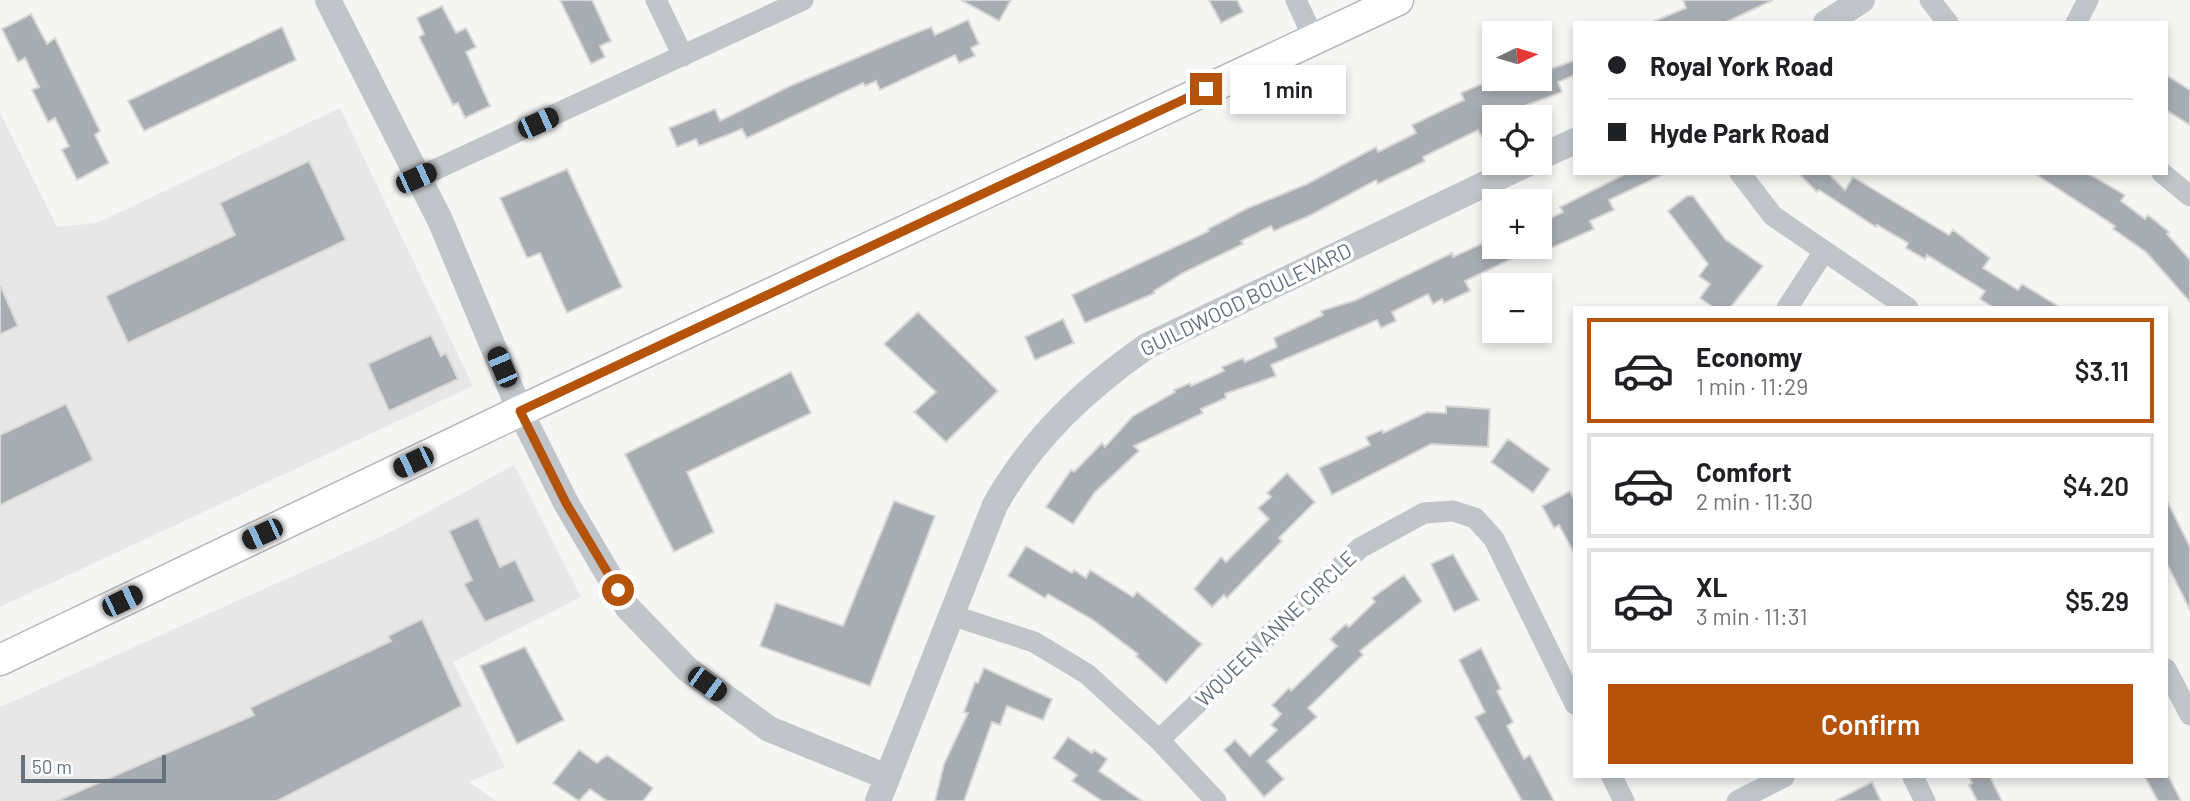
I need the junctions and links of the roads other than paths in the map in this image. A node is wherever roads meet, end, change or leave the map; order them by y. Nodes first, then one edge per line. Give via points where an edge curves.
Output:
1 (328, 0) edge
2 (656, 0) edge
3 (803, 0) edge
4 (1296, 0) edge
5 (1398, 0) edge
6 (1862, 0) edge
7 (1930, 0) edge
8 (2088, 0) edge
9 (1829, 21) edge
10 (1946, 21) edge
11 (2077, 21) edge
12 (1314, 39) junction
13 (683, 56) junction
14 (1573, 142) edge
15 (1552, 152) edge
16 (1504, 175) edge
17 (1742, 175) edge
18 (2164, 175) edge
19 (416, 178) junction
20 (2190, 196) edge
21 (1824, 253) junction
22 (1788, 306) edge
23 (1905, 306) edge
24 (520, 411) junction
25 (951, 615) junction
26 (0, 660) edge
27 (2168, 672) edge
28 (1573, 700) edge
29 (2190, 715) edge
30 (1159, 740) junction
31 (1612, 778) edge
32 (1782, 778) edge
33 (1914, 778) edge
34 (882, 789) edge
35 (1216, 801) edge
36 (1624, 801) edge
37 (1737, 801) edge
38 (1926, 801) edge

1 - 19 street
2 - 13 street
3 - 13 street
4 - 12 street
5 - 12 main road
6 - 9 street
7 - 10 street
8 - 11 street
12 - 24 main road
13 - 19 street
14 - 15 street
16 - 25 street, GUILDWOOD BOULEVARD via 1147,346 1105,375 1060,415 1015,470 995,505
17 - 21 street via 1773,216
18 - 20 street
19 - 24 street via 440,220
21 - 22 street
21 - 23 street
24 - 26 main road
24 - 34 street via 566,503 628,608 687,669 769,729
25 - 30 street via 1034,642 1087,674
25 - 34 street, GUILDWOOD BOULEVARD
27 - 29 street
28 - 30 street, WQUEEN ANNE CIRCLE via 1494,539 1475,518 1453,511 1424,513 1360,548
30 - 35 street
31 - 36 street
32 - 37 street
33 - 38 street

